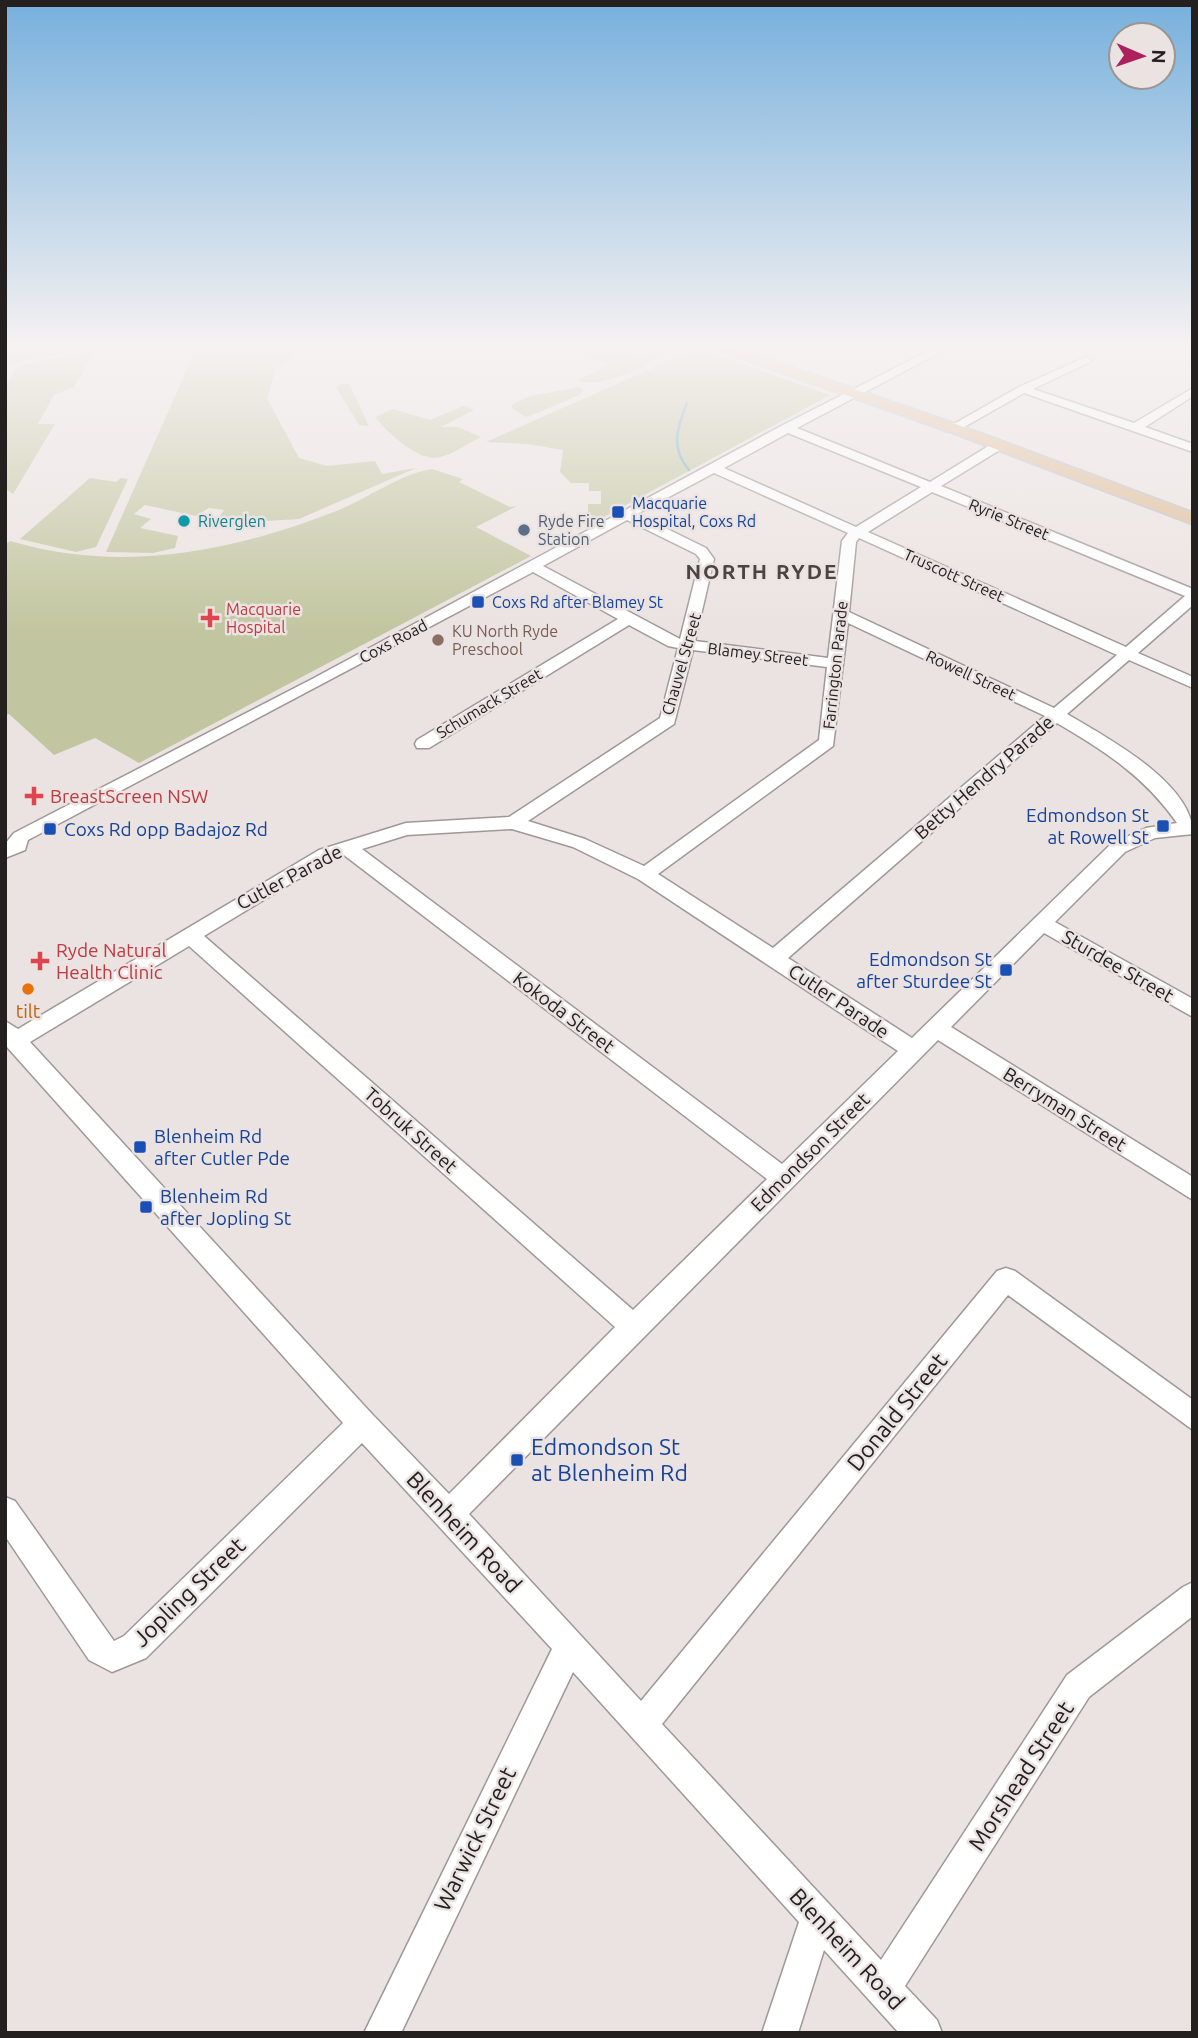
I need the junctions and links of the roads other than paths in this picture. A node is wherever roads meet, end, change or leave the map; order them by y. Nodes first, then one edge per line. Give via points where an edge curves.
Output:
1 (767, 439) edge
2 (814, 439) edge
3 (983, 439) edge
4 (1167, 439) edge
5 (999, 445) junction
6 (1193, 448) edge
7 (714, 468) junction
8 (929, 487) junction
9 (628, 515) junction
10 (1193, 519) edge
11 (856, 533) junction
12 (533, 566) junction
13 (1193, 595) edge
14 (841, 614) junction
15 (626, 620) junction
16 (687, 646) junction
17 (1127, 652) junction
18 (834, 663) junction
19 (1193, 683) edge
20 (1056, 715) junction
21 (423, 744) dead end
22 (513, 823) junction
23 (1191, 828) edge
24 (13, 836) edge
25 (345, 846) junction
26 (5, 852) edge
27 (645, 874) junction
28 (1043, 924) junction
29 (189, 934) junction
30 (774, 958) junction
31 (1193, 1009) edge
32 (936, 1028) junction
33 (10, 1035) edge
34 (913, 1050) junction
35 (783, 1178) junction
36 (1193, 1190) edge
37 (633, 1327) junction
38 (1193, 1417) edge
39 (362, 1424) junction
40 (5, 1511) edge
41 (449, 1514) junction
42 (1193, 1597) edge
43 (569, 1647) junction
44 (642, 1724) junction
45 (817, 1919) junction
46 (884, 1987) junction
47 (382, 2033) edge
48 (780, 2033) edge
49 (924, 2033) edge

1 - 7 street, Coxs Road
2 - 8 street, Ryrie Street
3 - 5 main road
4 - 6 street
5 - 8 street
5 - 10 main road
7 - 9 street, Coxs Road
7 - 11 street, Truscott Street
8 - 11 street
8 - 13 street, Ryrie Street
9 - 12 street, Coxs Road
9 - 16 street, Chauvel Street via 701,551 707,559
11 - 14 street, Farrington Parade via 849,541
11 - 17 street, Truscott Street
12 - 15 street, Blamey Street
12 - 24 street, Coxs Road
13 - 17 street, Betty Hendry Parade
14 - 18 street, Farrington Parade
14 - 20 street, Rowell Street
15 - 16 street, Blamey Street
15 - 21 street, Schumack Street
16 - 18 street, Blamey Street
16 - 22 street, Chauvel Street via 668,720
17 - 19 street, Truscott Street
17 - 20 street, Betty Hendry Parade
18 - 27 street, Farrington Parade via 827,742
20 - 23 street, Rowell Street via 1115,749 1145,773
20 - 30 street, Betty Hendry Parade
22 - 25 street, Cutler Parade via 406,830
22 - 27 street, Cutler Parade via 579,844
23 - 28 street, Edmondson Street via 1152,832 1124,843
24 - 26 street, Coxs Road via 18,846
25 - 29 street, Cutler Parade via 303,865
25 - 35 street, Kokoda Street
27 - 30 street, Cutler Parade
28 - 31 street, Sturdee Street
28 - 32 street, Edmondson Street
29 - 33 street, Cutler Parade
29 - 37 street, Tobruk Street
30 - 34 street, Cutler Parade
32 - 34 street, Edmondson Street
32 - 36 street, Berryman Street
33 - 39 street, Blenheim Road
34 - 35 street, Edmondson Street
35 - 37 street, Edmondson Street
37 - 41 street, Edmondson Street
38 - 44 street, Donald Street via 1006,1279
39 - 40 street, Jopling Street via 135,1647 113,1657 100,1649
39 - 41 street, Blenheim Road
41 - 43 street, Blenheim Road
42 - 46 street, Morshead Street via 1078,1686
43 - 44 street, Blenheim Road
43 - 47 street, Warwick Street
44 - 45 street, Blenheim Road
45 - 46 street, Blenheim Road
45 - 48 street
46 - 49 street, Blenheim Road

